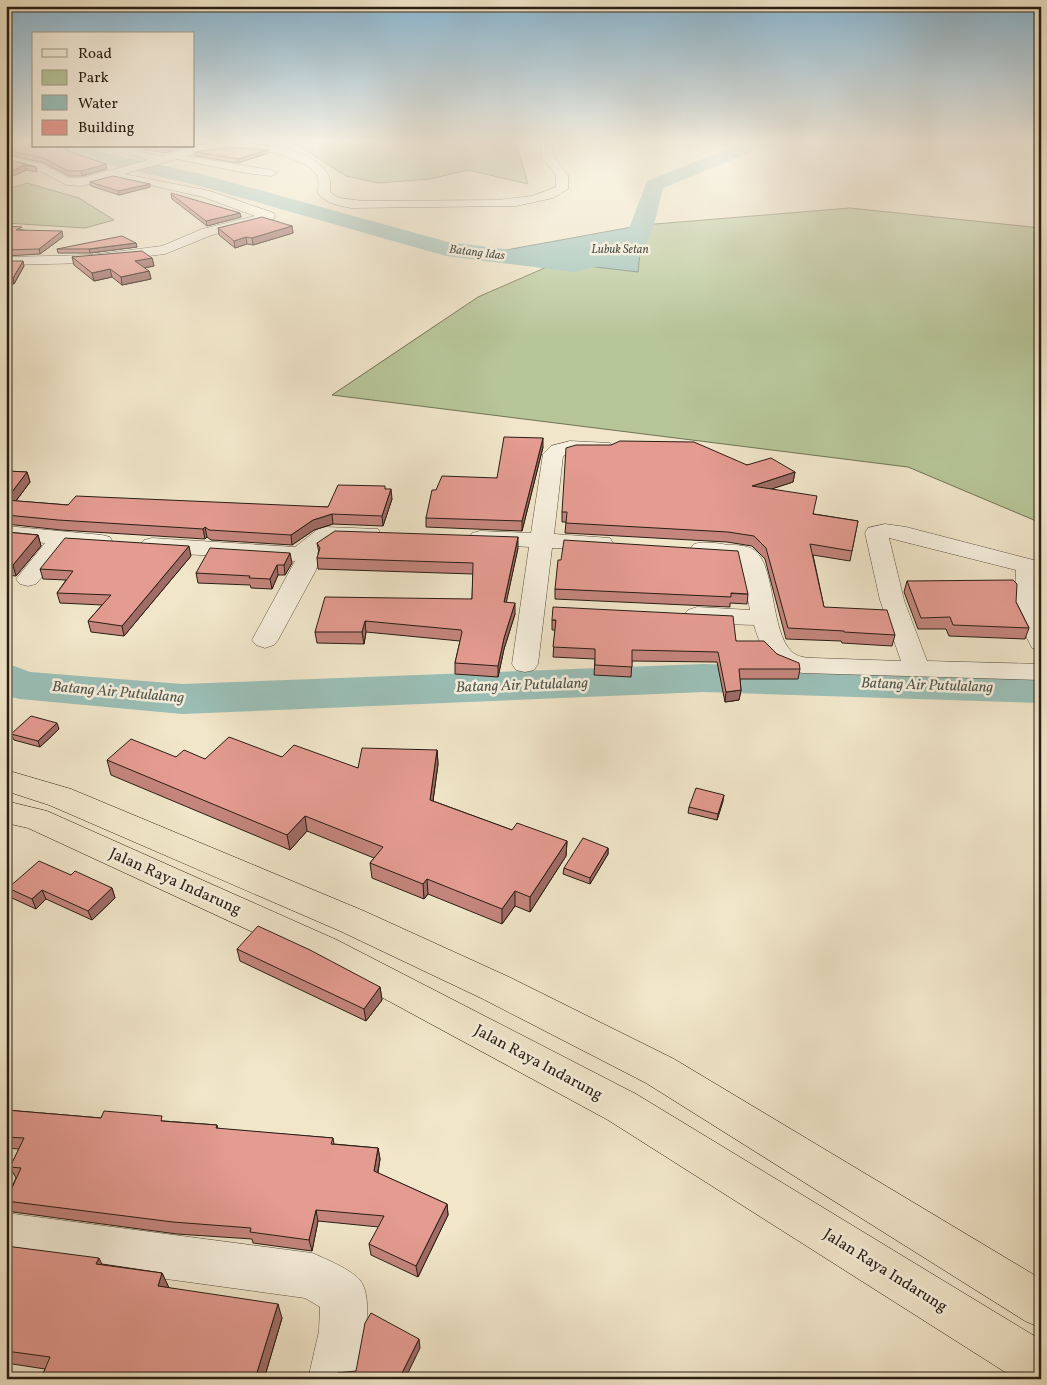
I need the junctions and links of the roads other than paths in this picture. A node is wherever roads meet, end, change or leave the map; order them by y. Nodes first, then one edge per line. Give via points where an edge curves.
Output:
1 (246, 208) edge
2 (6, 261) edge
3 (610, 447) edge
4 (6, 533) edge
5 (394, 535) edge
6 (463, 537) edge
7 (61, 539) junction
8 (542, 540) junction
9 (620, 544) edge
10 (678, 548) edge
11 (304, 552) junction
12 (1034, 567) edge
13 (28, 579) dead end
14 (679, 614) edge
15 (766, 618) junction
16 (265, 640) dead end
17 (1041, 642) edge
18 (525, 664) dead end
19 (916, 669) junction
20 (1041, 672) edge
21 (6, 780) edge
22 (6, 812) edge
23 (139, 848) junction
24 (6, 1235) edge
25 (1041, 1305) edge
26 (1041, 1367) edge
27 (332, 1379) edge

1 - 2 street via 270,216 207,232 164,250 90,259
3 - 8 street via 572,447 553,454
4 - 7 street
5 - 11 street via 326,534
6 - 8 street
7 - 11 street
7 - 13 street
8 - 9 street
8 - 18 street via 542,608
10 - 15 street via 744,553 751,559
11 - 16 street via 308,558 304,570
12 - 17 street via 1027,612
12 - 19 street via 906,534 876,533 892,600
14 - 15 street
15 - 19 street via 777,651 783,658 796,663 824,667
19 - 20 street
21 - 23 highway, Jalan Raya Indarung via 60,797
22 - 23 highway, Jalan Raya Indarung
23 - 25 highway, Jalan Raya Indarung via 352,921 496,988 660,1071
23 - 26 highway, Jalan Raya Indarung via 622,1107
24 - 27 street via 312,1276 343,1295 342,1331

